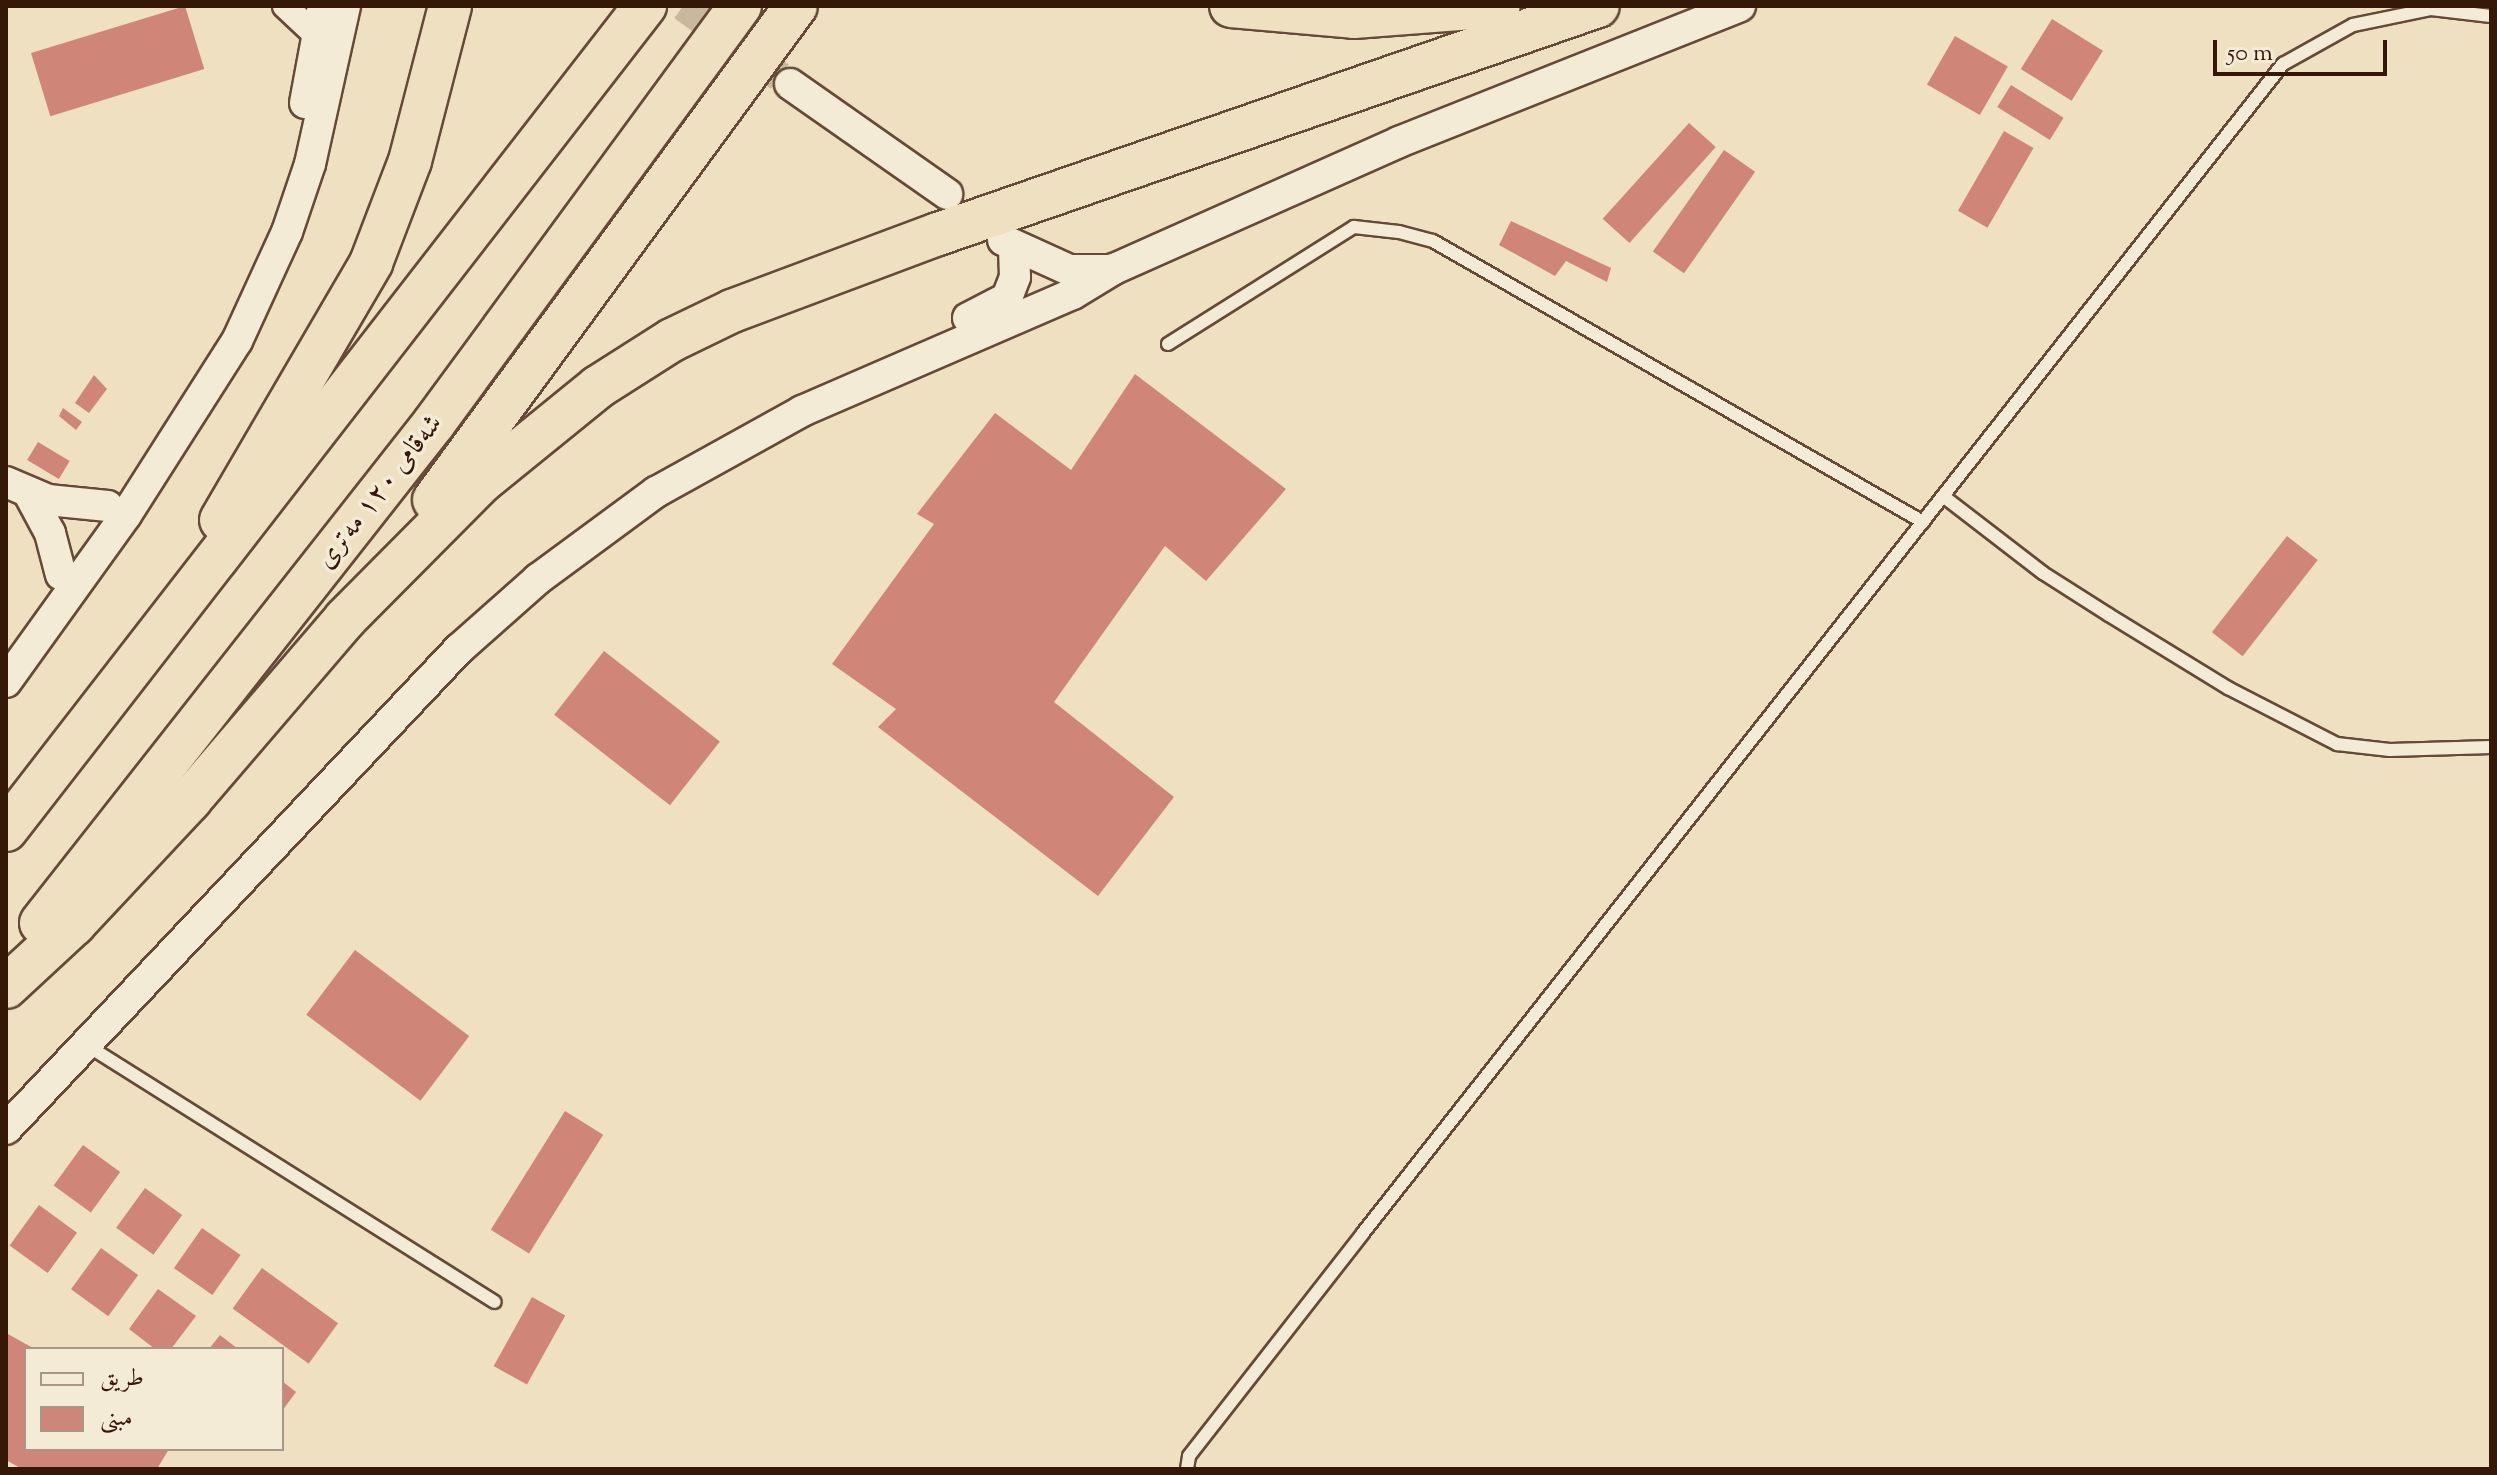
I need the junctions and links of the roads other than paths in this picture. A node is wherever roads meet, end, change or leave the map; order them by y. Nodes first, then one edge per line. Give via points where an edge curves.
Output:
1 (285, 6) edge
2 (323, 6) edge
3 (345, 6) edge
4 (450, 6) edge
5 (645, 6) edge
6 (740, 6) edge
7 (796, 6) edge
8 (1231, 6) edge
9 (1499, 6) edge
10 (1598, 6) edge
11 (1740, 6) edge
12 (2491, 16) edge
13 (318, 37) junction
14 (790, 84) tunnel mouth
15 (947, 194) dead end
16 (1114, 269) junction
17 (1168, 344) dead end
18 (18, 488) edge
19 (1943, 496) junction
20 (108, 506) junction
21 (1923, 522) junction
22 (61, 575) junction
23 (345, 619) junction
24 (6, 651) edge
25 (131, 673) junction
26 (6, 682) edge
27 (2491, 747) edge
28 (6, 830) edge
29 (226, 891) junction
30 (6, 968) edge
31 (6, 987) edge
32 (85, 1044) junction
33 (6, 1129) edge
34 (495, 1302) dead end
35 (1187, 1469) edge

1 - 13 street
2 - 13 street
3 - 26 street via 310,164 287,232 237,341 126,515
4 - 25 highway via 410,161 371,263
5 - 25 highway
6 - 30 highway, شەقامی ١٢٠ مەتری via 424,435
7 - 23 highway
8 - 9 highway via 1354,17
10 - 23 highway via 938,234 732,311 672,340 598,387 523,445
11 - 16 street via 1399,142
12 - 19 lane via 2431,9 2353,25 2283,64
13 - 20 street via 288,168 242,292 192,384
14 - 15 street
16 - 29 street via 1073,294 767,429 623,514 459,649 251,871
16 - 29 street via 1069,270 1009,244 1013,287 1002,303 742,419 626,489 524,565 388,694 238,869
17 - 21 lane via 1354,227 1399,232 1433,241
18 - 20 street via 68,504
18 - 22 street via 50,533
19 - 21 lane
19 - 27 lane via 2043,573 2109,615 2228,688 2337,744 2390,750
20 - 22 street
21 - 35 lane via 1199,1444
22 - 24 street
23 - 31 highway via 190,800 74,924
25 - 28 highway
29 - 32 street
32 - 33 street
32 - 34 lane

